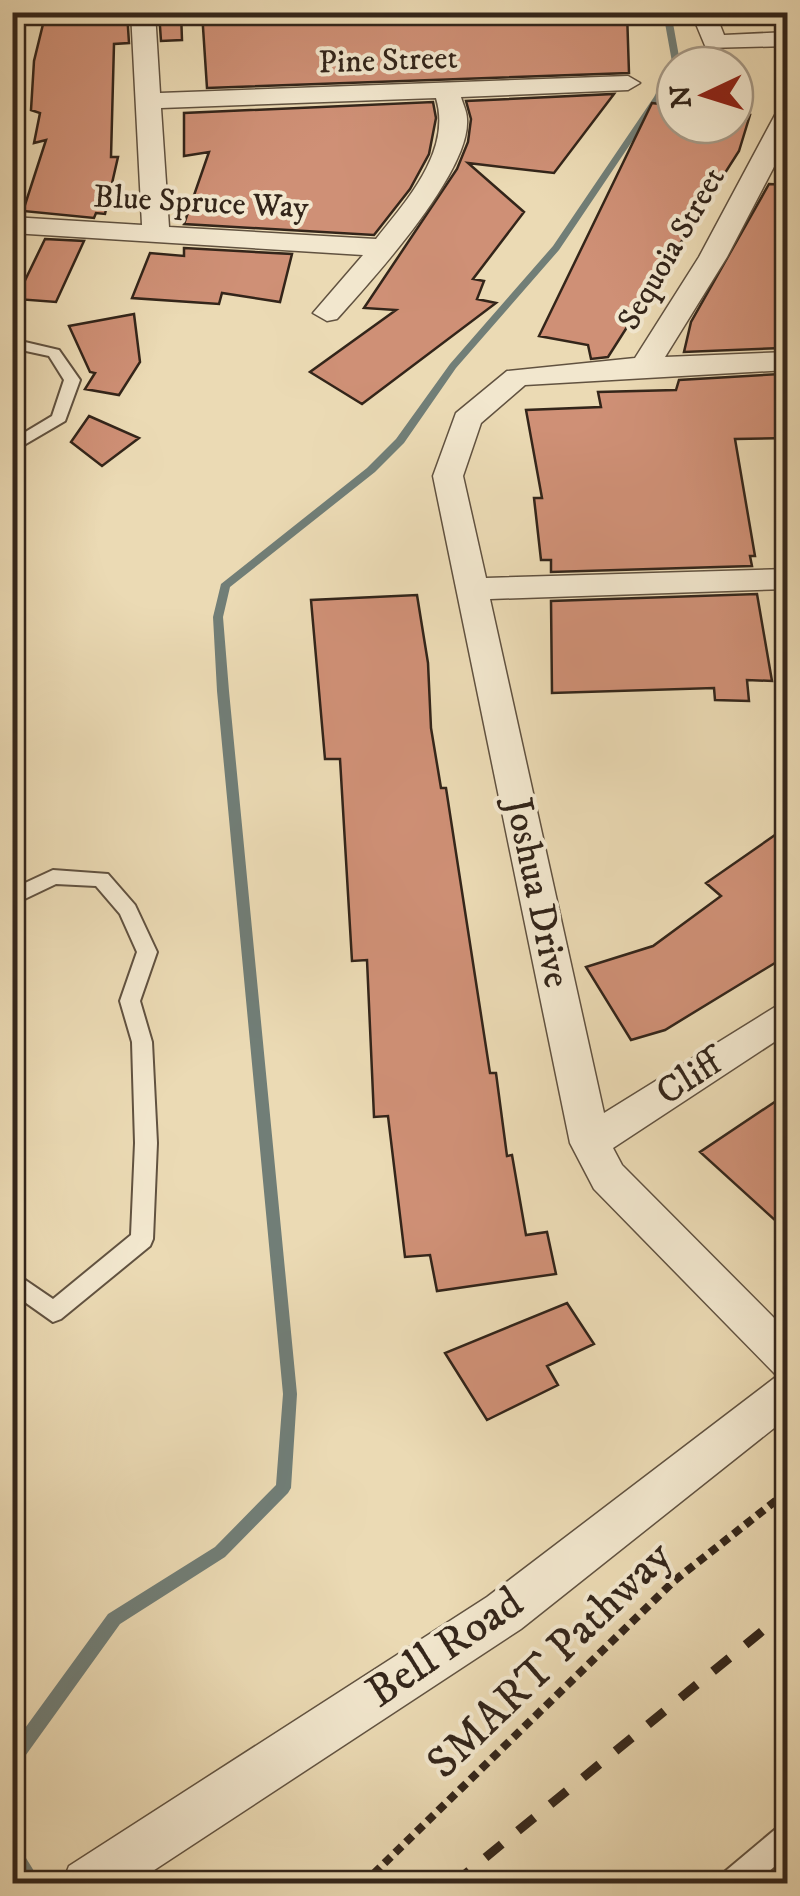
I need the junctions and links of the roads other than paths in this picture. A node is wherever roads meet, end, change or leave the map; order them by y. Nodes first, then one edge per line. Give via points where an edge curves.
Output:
1 (144, 12) edge
2 (703, 12) edge
3 (788, 40) edge
4 (628, 83) dead end
5 (447, 92) junction
6 (151, 101) junction
7 (788, 115) edge
8 (12, 225) edge
9 (156, 237) junction
10 (385, 248) junction
11 (328, 313) dead end
12 (12, 343) edge
13 (788, 361) edge
14 (645, 366) junction
15 (12, 448) edge
16 (788, 579) edge
17 (472, 589) junction
18 (12, 898) edge
19 (788, 1013) edge
20 (590, 1143) junction
21 (12, 1280) edge
22 (788, 1360) edge
23 (788, 1390) edge
24 (788, 1837) edge
25 (87, 1884) edge
26 (732, 1884) edge

1 - 6 street
2 - 3 street via 715,43
4 - 5 street, Pine Street
5 - 6 street, Pine Street
5 - 10 street via 455,123 439,166
6 - 9 street
7 - 14 street, Sequoia Street via 713,257
8 - 9 street, Blue Spruce Way
9 - 10 street, Blue Spruce Way
10 - 11 street
12 - 15 lane via 54,353 72,380 59,418
13 - 14 street
14 - 17 street, Joshua Drive via 517,377 467,419 448,476
16 - 17 street
17 - 20 street, Joshua Drive
18 - 21 lane via 53,877 102,878 128,910 147,952 130,1001 142,1042 142,1239 53,1312
19 - 20 street, Cliff
20 - 22 street, Joshua Drive via 608,1177
23 - 25 street, Bell Road via 504,1612
24 - 26 lane

